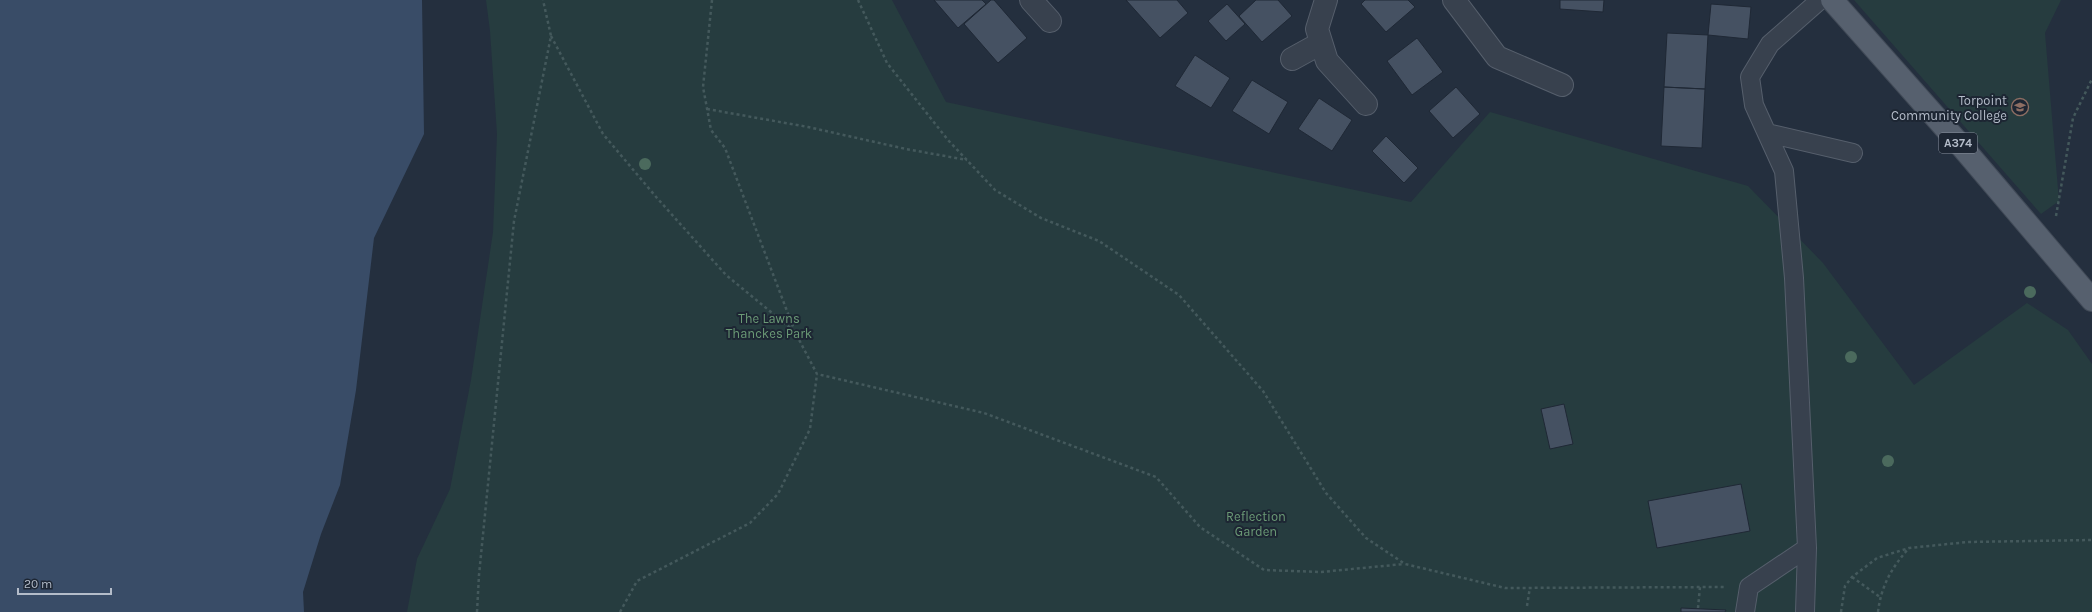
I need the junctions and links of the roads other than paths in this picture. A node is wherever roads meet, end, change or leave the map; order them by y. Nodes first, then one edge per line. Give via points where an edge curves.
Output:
1 (1031, 0) edge
2 (1326, 0) edge
3 (1454, 0) edge
4 (1820, 0) edge
5 (1832, 0) edge
6 (1050, 21) dead end
7 (1321, 43) junction
8 (1292, 59) dead end
9 (1562, 85) dead end
10 (1366, 104) dead end
11 (1768, 133) junction
12 (1853, 153) dead end
13 (2089, 289) edge
14 (1807, 548) junction
15 (1746, 612) edge
16 (1805, 612) edge

1 - 6 street
2 - 7 street via 1317,30
3 - 9 street via 1497,57
4 - 11 lane via 1770,44 1750,77 1754,105
5 - 13 main road, A374 via 2051,250
7 - 8 street
7 - 10 street via 1327,61
11 - 12 lane
11 - 14 lane via 1784,171 1794,278
14 - 15 lane via 1749,587
14 - 16 lane

